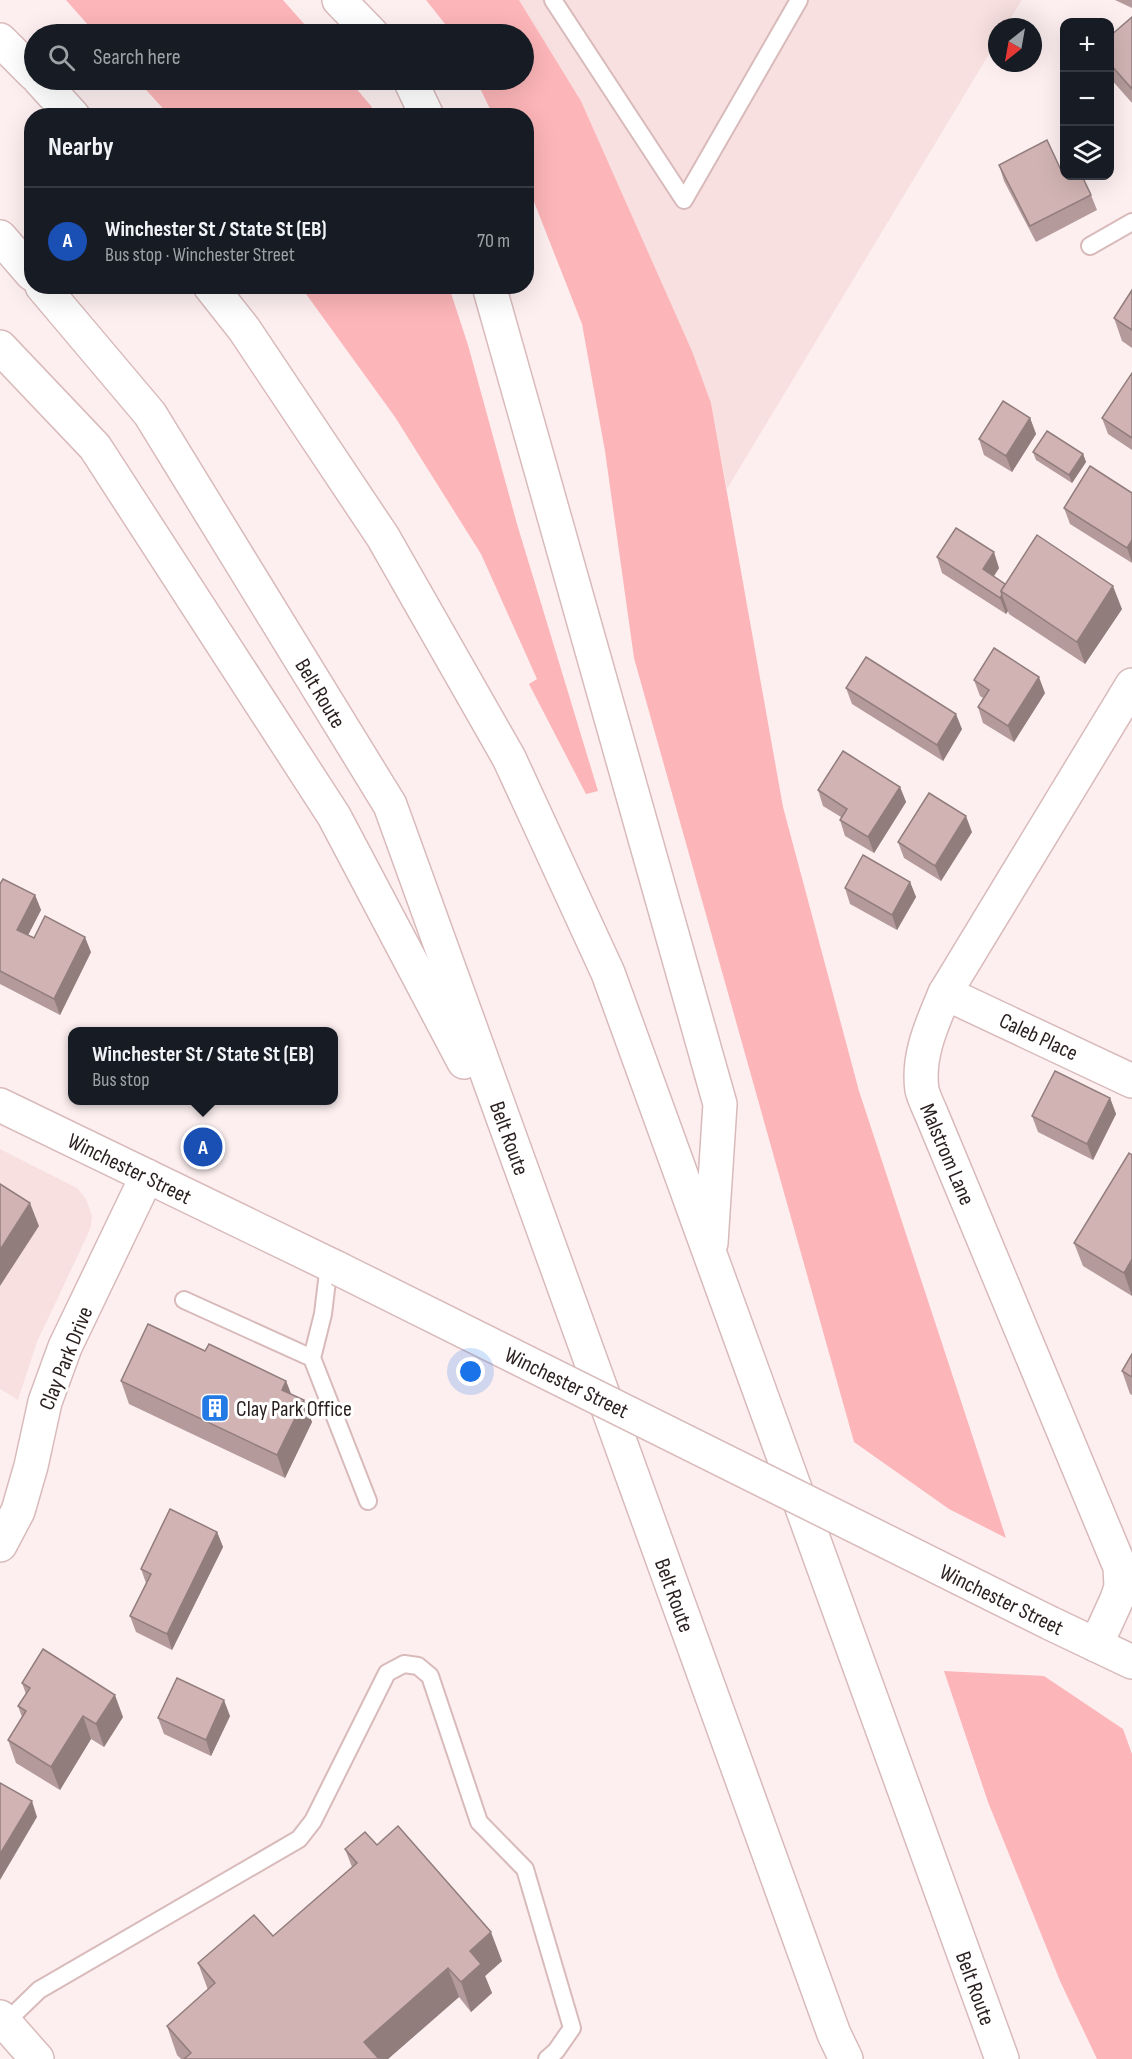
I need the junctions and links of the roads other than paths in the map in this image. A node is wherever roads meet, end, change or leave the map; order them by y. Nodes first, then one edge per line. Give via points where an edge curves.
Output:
1 (339, 0) edge
2 (553, 0) edge
3 (799, 0) edge
4 (362, 24) edge
5 (0, 40) edge
6 (24, 64) edge
7 (49, 90) edge
8 (415, 90) edge
9 (66, 108) edge
10 (423, 108) edge
11 (1132, 222) edge
12 (0, 237) edge
13 (1090, 246) dead end
14 (24, 265) edge
15 (49, 294) edge
16 (216, 294) edge
17 (491, 294) edge
18 (0, 346) edge
19 (1132, 685) edge
20 (945, 993) junction
21 (1132, 1081) edge
22 (0, 1105) edge
23 (521, 1169) junction
24 (147, 1176) junction
25 (710, 1257) junction
26 (334, 1267) junction
27 (184, 1300) dead end
28 (312, 1358) junction
29 (368, 1501) dead end
30 (0, 1545) edge
31 (1096, 1645) junction
32 (1132, 1662) edge
33 (3, 2020) edge
34 (37, 2059) edge
35 (547, 2059) edge
36 (846, 2059) edge
37 (1002, 2059) edge

1 - 4 main road
2 - 3 lane via 684,200
5 - 6 main road
7 - 9 main road
8 - 10 main road
11 - 13 lane
12 - 14 main road
15 - 23 main road, Belt Route via 150,414 390,805
16 - 25 main road, Belt Route via 244,328 383,537 509,758 608,973
17 - 25 main road via 720,1104
18 - 23 main road via 95,447 334,816
19 - 20 main road, Malstrom Lane
20 - 21 main road, Caleb Place
20 - 31 main road, Malstrom Lane via 921,1061 922,1091 1120,1567 1121,1587
22 - 24 main road, Winchester Street
23 - 36 main road, Belt Route
24 - 26 main road, Winchester Street
24 - 30 main road, Clay Park Drive via 65,1347 45,1402 18,1511
25 - 37 main road, Belt Route
26 - 28 lane
26 - 31 main road, Winchester Street, bridge
27 - 28 lane
28 - 29 lane
31 - 32 main road, Winchester Street
33 - 34 main road
33 - 35 lane via 39,1990 298,1839 313,1821 387,1673 404,1664 418,1666 430,1676 479,1822 525,1869 572,2028

